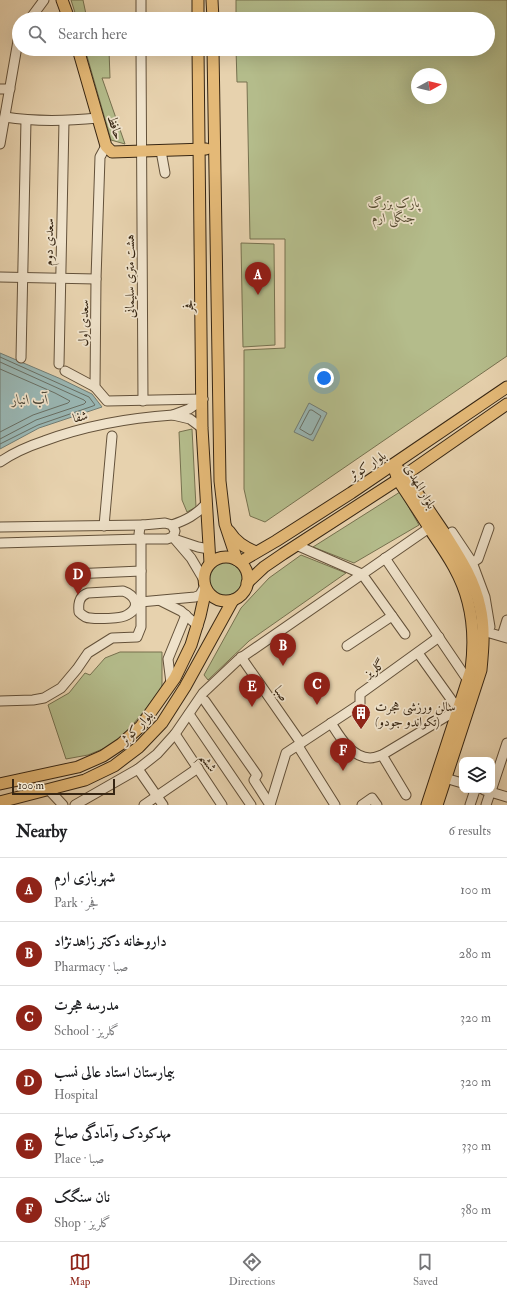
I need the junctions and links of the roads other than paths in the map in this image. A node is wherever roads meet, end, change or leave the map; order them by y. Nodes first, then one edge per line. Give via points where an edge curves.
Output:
1 (44, 0) edge
2 (141, 0) edge
3 (198, 0) edge
4 (212, 0) edge
5 (35, 12) edge
6 (141, 12) edge
7 (198, 12) edge
8 (213, 12) edge
9 (16, 56) edge
10 (80, 56) edge
11 (141, 56) edge
12 (198, 56) edge
13 (213, 56) edge
14 (0, 89) edge
15 (10, 89) junction
16 (5, 117) junction
17 (98, 118) junction
18 (26, 120) junction
19 (64, 121) junction
20 (0, 144) edge
21 (106, 146) junction
22 (200, 149) junction
23 (215, 149) junction
24 (161, 151) junction
25 (141, 152) junction
26 (165, 173) dead end
27 (0, 277) edge
28 (23, 277) junction
29 (60, 279) junction
30 (96, 279) junction
31 (21, 358) dead end
32 (59, 364) dead end
33 (65, 371) dead end
34 (95, 387) junction
35 (507, 387) edge
36 (202, 399) junction
37 (143, 401) junction
38 (507, 404) edge
39 (173, 415) junction
40 (202, 428) junction
41 (112, 436) dead end
42 (0, 462) edge
43 (393, 465) junction
44 (402, 478) junction
45 (206, 504) junction
46 (172, 524) junction
47 (224, 524) junction
48 (143, 525) junction
49 (104, 526) junction
50 (0, 527) edge
51 (38, 527) junction
52 (429, 528) junction
53 (488, 528) dead end
54 (452, 532) dead end
55 (173, 537) junction
56 (141, 539) junction
57 (0, 543) edge
58 (39, 543) junction
59 (296, 545) junction
60 (209, 549) junction
61 (256, 552) junction
62 (385, 558) junction
63 (238, 561) junction
64 (210, 563) junction
65 (469, 564) junction
66 (141, 571) junction
67 (72, 574) dead end
68 (362, 574) junction
69 (247, 584) junction
70 (205, 585) junction
71 (137, 600) junction
72 (160, 600) junction
73 (233, 600) junction
74 (186, 615) junction
75 (392, 616) junction
76 (507, 620) edge
77 (198, 626) junction
78 (486, 629) junction
79 (405, 634) dead end
80 (439, 637) junction
81 (504, 637) edge
82 (191, 645) junction
83 (347, 646) dead end
84 (478, 648) junction
85 (205, 651) junction
86 (418, 653) junction
87 (241, 657) junction
88 (467, 679) junction
89 (171, 683) junction
90 (0, 701) edge
91 (205, 701) dead end
92 (458, 709) junction
93 (189, 714) junction
94 (331, 724) junction
95 (175, 734) junction
96 (507, 743) edge
97 (299, 744) junction
98 (382, 755) junction
99 (198, 768) junction
100 (138, 769) junction
101 (46, 774) junction
102 (441, 776) junction
103 (495, 776) edge
104 (459, 782) edge
105 (0, 784) edge
106 (49, 790) junction
107 (495, 792) edge
108 (474, 793) edge
109 (489, 793) edge
110 (406, 795) dead end
111 (157, 797) junction
112 (507, 797) edge
113 (0, 802) edge
114 (272, 803) edge
115 (63, 805) edge
116 (75, 805) edge
117 (144, 805) edge
118 (163, 805) edge
119 (222, 805) edge
120 (251, 805) edge
121 (335, 805) edge
122 (362, 805) edge
123 (377, 805) edge
124 (427, 805) edge
125 (437, 805) edge
126 (470, 805) edge
127 (486, 805) edge

1 - 5 street
2 - 6 street
3 - 7 main road
4 - 8 main road
9 - 15 street
10 - 17 main road, حافظ
11 - 25 street, هشت متری سلیمانی
12 - 22 main road, فجر
13 - 23 main road
14 - 15 street
15 - 16 street
16 - 18 street
16 - 20 street
17 - 19 street
17 - 21 main road, حافظ
18 - 19 street
18 - 28 street
19 - 29 street, سعدی دوم
21 - 25 main road, حافظ via 112,152
21 - 30 street, سعدی اول via 100,157
22 - 23 main road, حافظ
22 - 24 main road, حافظ
22 - 36 main road, فجر
23 - 47 main road via 218,457
24 - 25 main road, حافظ
24 - 26 street
25 - 37 street, هشت متری سلیمانی
27 - 28 street
28 - 29 street
28 - 31 street
29 - 30 street
29 - 32 street, سعدی دوم
30 - 34 street, سعدی اول
33 - 34 street
34 - 37 street via 107,401
35 - 43 main road, بلوار کوثر
36 - 37 street
36 - 39 street via 189,409
36 - 40 main road, فجر
38 - 44 main road
39 - 40 street via 190,419
39 - 42 street, شفا via 141,417 89,426 29,446
40 - 45 main road, فجر
41 - 49 street
43 - 44 main road, بلوار المهدی
43 - 61 main road, بلوار کوثر
44 - 52 main road, بلوار المهدی
44 - 59 main road
44 - 65 main road, بلوار المهدی
45 - 46 street via 196,515
45 - 60 main road, فجر
46 - 48 street
46 - 55 street via 175,531
47 - 61 main road via 244,548
47 - 63 main road
48 - 49 street
48 - 56 street via 140,527
49 - 51 street
50 - 51 street
51 - 58 street
52 - 62 street
52 - 84 main road, بلوار المهدی via 461,581
53 - 65 street via 478,559
54 - 65 street
55 - 56 street
55 - 60 street via 186,544
55 - 70 street via 191,558
56 - 58 street
56 - 66 street
57 - 58 street
59 - 68 street
59 - 69 main road via 264,567
60 - 64 main road, فجر
61 - 63 main road, بلوار کوثر
62 - 68 street
62 - 80 street
63 - 64 main road via 223,557
63 - 69 main road via 246,571
64 - 70 main road via 206,568
65 - 78 main road, بلوار المهدی
66 - 67 street
66 - 71 street
68 - 75 street
68 - 87 street
69 - 73 main road
70 - 72 street via 200,595 195,597
70 - 73 main road via 215,598
70 - 77 main road, بلوار کوثر
71 - 71 street via 133,611 123,617 88,618 79,612 78,606 79,600 88,593 123,590
71 - 72 street
71 - 90 street via 141,627 137,637 112,638 88,653 61,688 44,698
72 - 74 street
73 - 85 main road, بلوار کوثر
74 - 77 street
74 - 89 street via 168,659
75 - 79 street
75 - 83 street
76 - 81 street
77 - 82 main road, بلوار کوثر
78 - 81 street
78 - 84 main road, بلوار المهدی
80 - 86 street, گلریز
80 - 88 street
82 - 85 main road via 199,643 204,646
82 - 89 main road, بلوار کوثر
84 - 88 main road, بلوار المهدی
84 - 102 main road, بلوار المهدی via 481,670
85 - 106 main road, بلوار کوثر via 162,723 139,747 114,766 85,780
86 - 92 street
86 - 94 street, گلریز via 360,694 360,704
87 - 93 street via 204,692
87 - 97 street, صبا
88 - 92 main road, بلوار المهدی
89 - 101 main road, بلوار کوثر via 142,726 121,744 103,756 78,767
91 - 114 street via 256,775 254,780
92 - 98 street
92 - 102 main road, بلوار المهدی
93 - 95 street
93 - 120 street
94 - 97 street, گلریز
94 - 98 street via 347,747 358,755 370,758
95 - 99 street, ششم
95 - 100 street via 157,754
96 - 103 street
97 - 114 street, گلریز via 286,753
97 - 121 street, صبا
98 - 110 street
99 - 111 street
99 - 119 street, ششم
100 - 111 street
100 - 116 street
101 - 105 main road, بلوار کوثر
101 - 106 main road
102 - 104 street
102 - 124 main road, بلوار المهدی
102 - 125 main road, بلوار المهدی
106 - 113 main road, بلوار کوثر
106 - 115 street
107 - 112 street
108 - 126 street
109 - 127 street
111 - 117 street
111 - 118 street
122 - 123 street via 372,798

